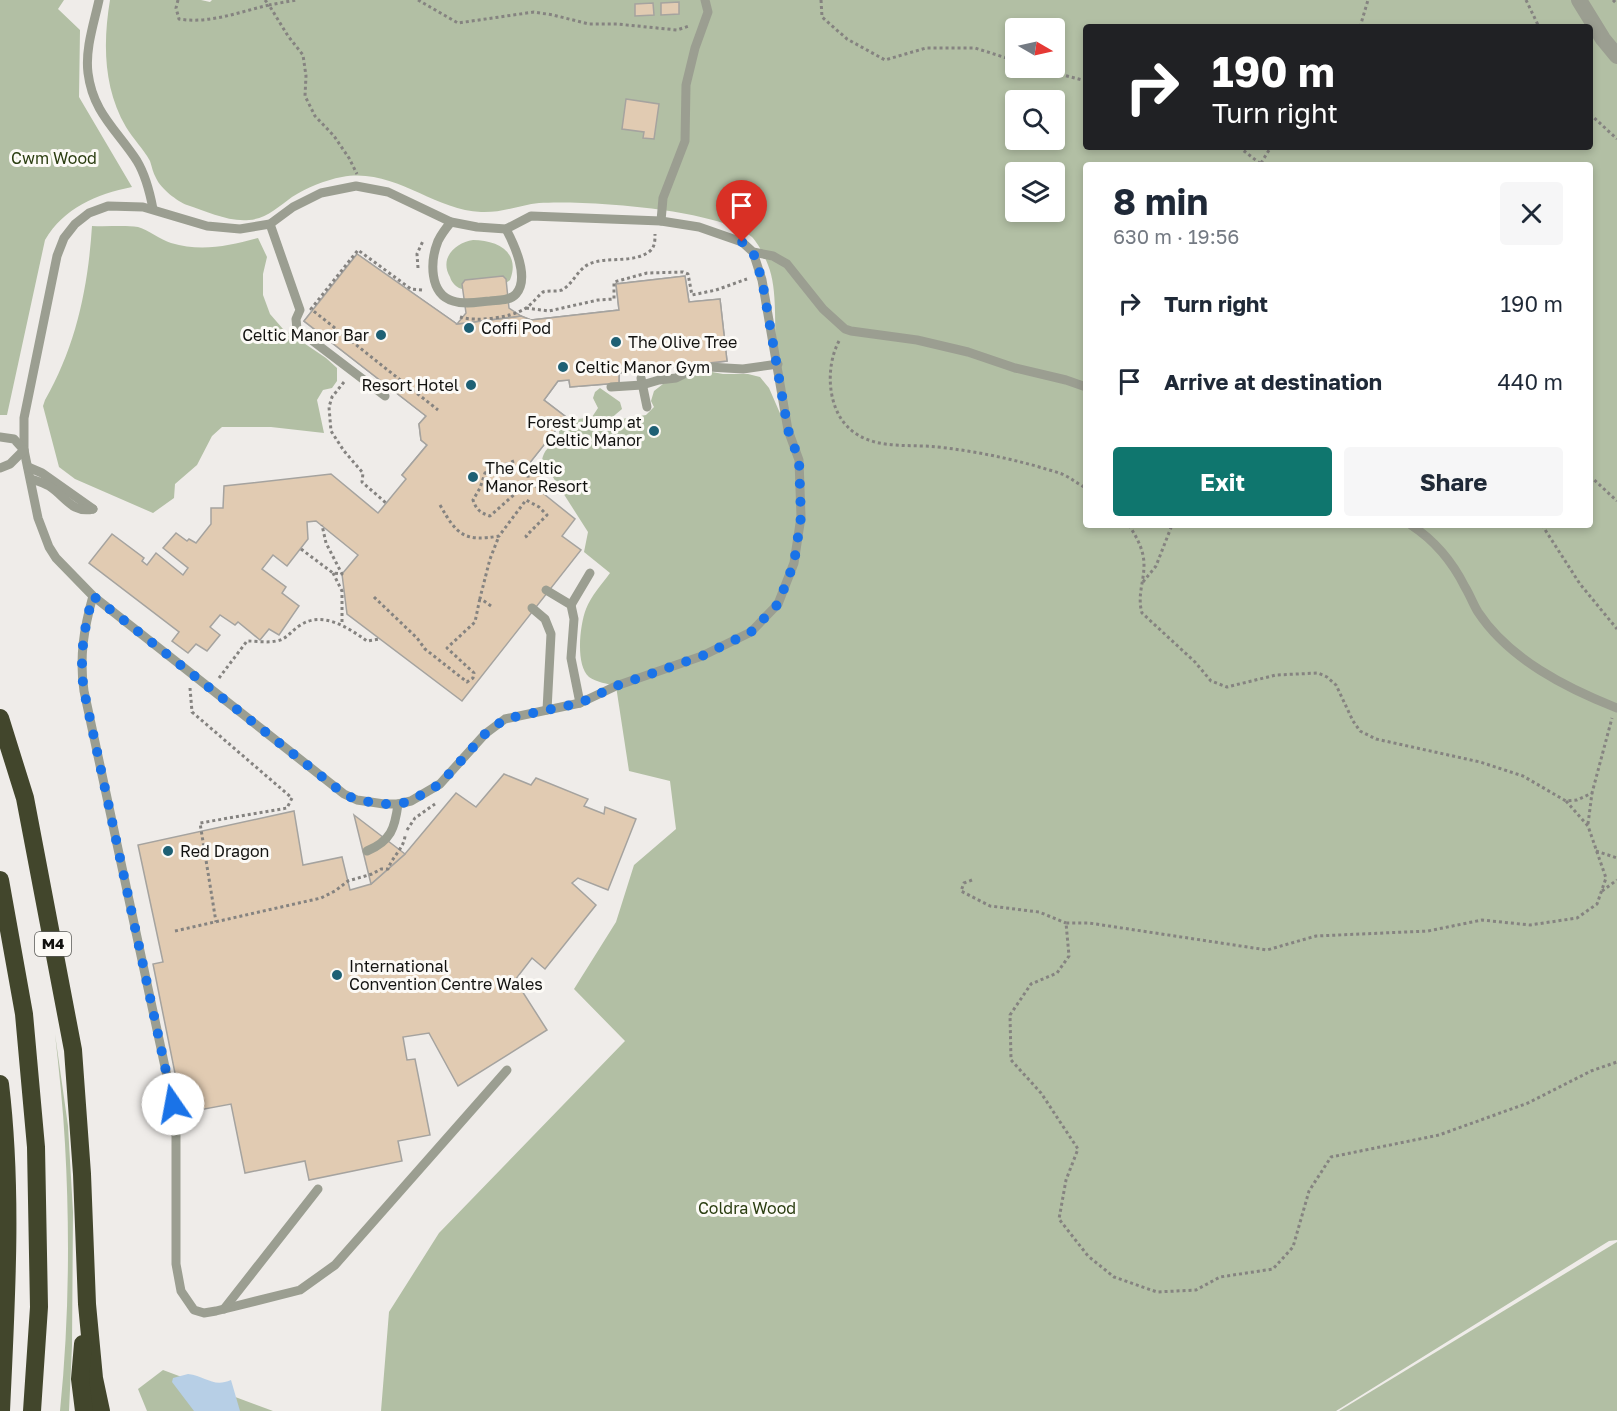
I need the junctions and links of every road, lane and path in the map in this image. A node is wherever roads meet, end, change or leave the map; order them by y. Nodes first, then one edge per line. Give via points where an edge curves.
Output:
1 (99, 0) edge
2 (178, 0) edge
3 (265, 0) edge
4 (296, 0) edge
5 (418, 0) edge
6 (705, 0) edge
7 (821, 0) edge
8 (1368, 0) edge
9 (1527, 0) edge
10 (1579, 0) edge
11 (1613, 0) edge
12 (1617, 4) edge
13 (268, 5) junction
14 (1361, 24) edge
15 (1538, 24) edge
16 (703, 25) junction
17 (1617, 56) edge
18 (1005, 58) edge
19 (1065, 75) edge
20 (1083, 80) edge
21 (1593, 117) edge
22 (1617, 139) edge
23 (1243, 150) edge
24 (1258, 162) edge
25 (356, 186) junction
26 (153, 209) junction
27 (658, 220) junction
28 (451, 222) junction
29 (270, 224) junction
30 (506, 229) junction
31 (426, 237) dead end
32 (753, 252) junction
33 (759, 271) junction
34 (420, 276) dead end
35 (421, 283) dead end
36 (422, 290) junction
37 (430, 297) dead end
38 (526, 308) junction
39 (457, 316) dead end
40 (845, 329) junction
41 (778, 364) junction
42 (352, 369) junction
43 (641, 382) junction
44 (1083, 386) edge
45 (611, 387) dead end
46 (385, 396) dead end
47 (647, 407) dead end
48 (438, 410) dead end
49 (0, 436) edge
50 (24, 450) junction
51 (514, 461) dead end
52 (530, 466) dead end
53 (0, 468) edge
54 (28, 468) junction
55 (31, 479) junction
56 (1593, 479) edge
57 (1083, 486) edge
58 (1617, 501) edge
59 (386, 503) dead end
60 (440, 505) dead end
61 (322, 525) dead end
62 (1132, 528) edge
63 (1171, 528) edge
64 (1414, 528) edge
65 (1544, 528) edge
66 (499, 536) junction
67 (528, 539) dead end
68 (301, 549) dead end
69 (333, 573) junction
70 (590, 573) dead end
71 (1142, 584) junction
72 (546, 590) dead end
73 (93, 596) junction
74 (375, 597) dead end
75 (480, 598) junction
76 (491, 606) dead end
77 (571, 606) junction
78 (532, 608) dead end
79 (342, 625) junction
80 (1617, 629) edge
81 (380, 639) dead end
82 (189, 672) junction
83 (211, 689) junction
84 (580, 703) junction
85 (1616, 708) edge
86 (547, 710) junction
87 (0, 718) edge
88 (1592, 793) junction
89 (1566, 801) junction
90 (398, 804) junction
91 (1588, 825) junction
92 (367, 851) dead end
93 (1596, 851) junction
94 (1617, 858) edge
95 (0, 880) edge
96 (972, 880) dead end
97 (1617, 880) edge
98 (1601, 892) junction
99 (216, 922) dead end
100 (1066, 923) junction
101 (1617, 1062) edge
102 (507, 1070) dead end
103 (0, 1084) edge
104 (318, 1189) dead end
105 (87, 1304) junction
106 (224, 1310) junction
107 (1, 1411) edge
108 (33, 1411) edge
109 (84, 1411) edge
110 (101, 1411) edge

1 - 26 lane via 88,52 91,90 106,122 143,172
2 - 13 path via 179,19 189,21 206,21
3 - 13 path
4 - 13 path
5 - 16 path via 458,23 534,12 589,24 678,30
6 - 16 lane via 708,12
7 - 18 path via 822,17 846,39 885,60 926,48 975,48
8 - 14 path
9 - 15 path
10 - 17 street
11 - 12 path
13 - 25 path via 303,55 305,96 315,116 349,158 357,176
16 - 27 lane via 686,85 685,141
19 - 20 path
21 - 22 path
23 - 24 path
25 - 28 lane via 388,192
25 - 29 lane via 321,193
26 - 29 lane via 207,226 246,228
26 - 50 lane via 120,205 98,208 75,224 64,238 52,276 24,417
27 - 30 lane via 531,216
27 - 32 lane via 699,227 742,242
27 - 38 path via 654,246 649,252 590,264 564,289 543,291
28 - 30 lane
28 - 30 lane via 434,253 432,274 438,291 451,301 465,303 516,294 521,284 520,268 517,249
29 - 42 lane via 300,310 297,329
31 - 34 path via 417,254
32 - 33 lane
32 - 40 lane via 787,264 823,309
33 - 38 path via 716,291 692,295 688,274 647,273 614,282 615,299 549,311
33 - 41 lane
35 - 36 path
36 - 37 path
36 - 48 path via 411,289 358,250 311,309
38 - 39 path via 487,320
40 - 44 lane via 968,352
40 - 57 path via 833,352 830,385 836,412 858,436 882,444 996,455 1062,474
41 - 43 lane via 709,368 676,378
41 - 84 lane via 788,430 799,460 801,517 794,563 778,604 751,632 702,656
42 - 46 lane
42 - 59 path via 332,397 331,431 363,473 362,482
43 - 45 lane
43 - 47 lane
49 - 50 lane via 14,439
50 - 53 lane
50 - 54 lane
51 - 52 path via 485,473 473,500 483,514 490,516 516,493 530,487
54 - 55 lane
54 - 55 lane via 42,473 93,509 75,508 50,486
55 - 73 lane via 48,547
56 - 58 path
60 - 66 path via 451,525 471,539
61 - 69 path via 326,543 342,574
62 - 71 path via 1141,544
63 - 71 path via 1156,566
64 - 85 lane via 1440,550 1478,612 1502,640 1547,675
65 - 80 path via 1580,584
66 - 67 path via 526,500 548,515 526,536
66 - 75 path
68 - 69 path
69 - 79 path via 342,591
70 - 77 lane
71 - 89 path via 1138,602 1142,613 1211,681 1227,687 1276,675 1327,676 1336,685 1360,731 1376,739 1480,762 1523,776
72 - 77 lane
73 - 82 lane
73 - 106 lane via 81,668 174,1112 178,1276 181,1291 194,1310
74 - 75 path via 425,649 468,682 474,673 447,648 475,622
75 - 76 path
77 - 84 lane via 571,658
78 - 86 lane via 545,619 551,634
79 - 81 path via 367,641
79 - 83 path via 309,620 276,641 247,641
82 - 83 lane
82 - 99 path via 192,712 292,798 287,808 200,823
83 - 90 lane via 344,794 370,803
84 - 86 lane
85 - 88 path
86 - 90 lane via 497,724 440,784
87 - 105 highway, M4 via 25,798 73,1050
88 - 89 path
88 - 91 path
89 - 91 path
90 - 92 lane via 389,836
91 - 93 path
93 - 94 path
93 - 98 path via 1606,878
95 - 108 highway, M4 via 24,1014 36,1147 39,1307
96 - 100 path via 964,883 961,891 990,906 1039,912
97 - 98 path
98 - 100 path via 1597,904 1577,918 1530,925 1482,920 1428,931 1316,936 1267,950 1089,923
100 - 101 path via 1070,956 1057,973 1031,984 1010,1015 1011,1060 1041,1093 1078,1149 1066,1180 1059,1219 1088,1257 1114,1277 1157,1292 1196,1290 1220,1277 1273,1269 1293,1247 1310,1191 1331,1157 1439,1135 1528,1103
102 - 106 lane via 335,1265 300,1290
103 - 107 highway via 8,1208
104 - 106 lane
105 - 109 highway, M4 via 80,1379
105 - 110 highway, M4

